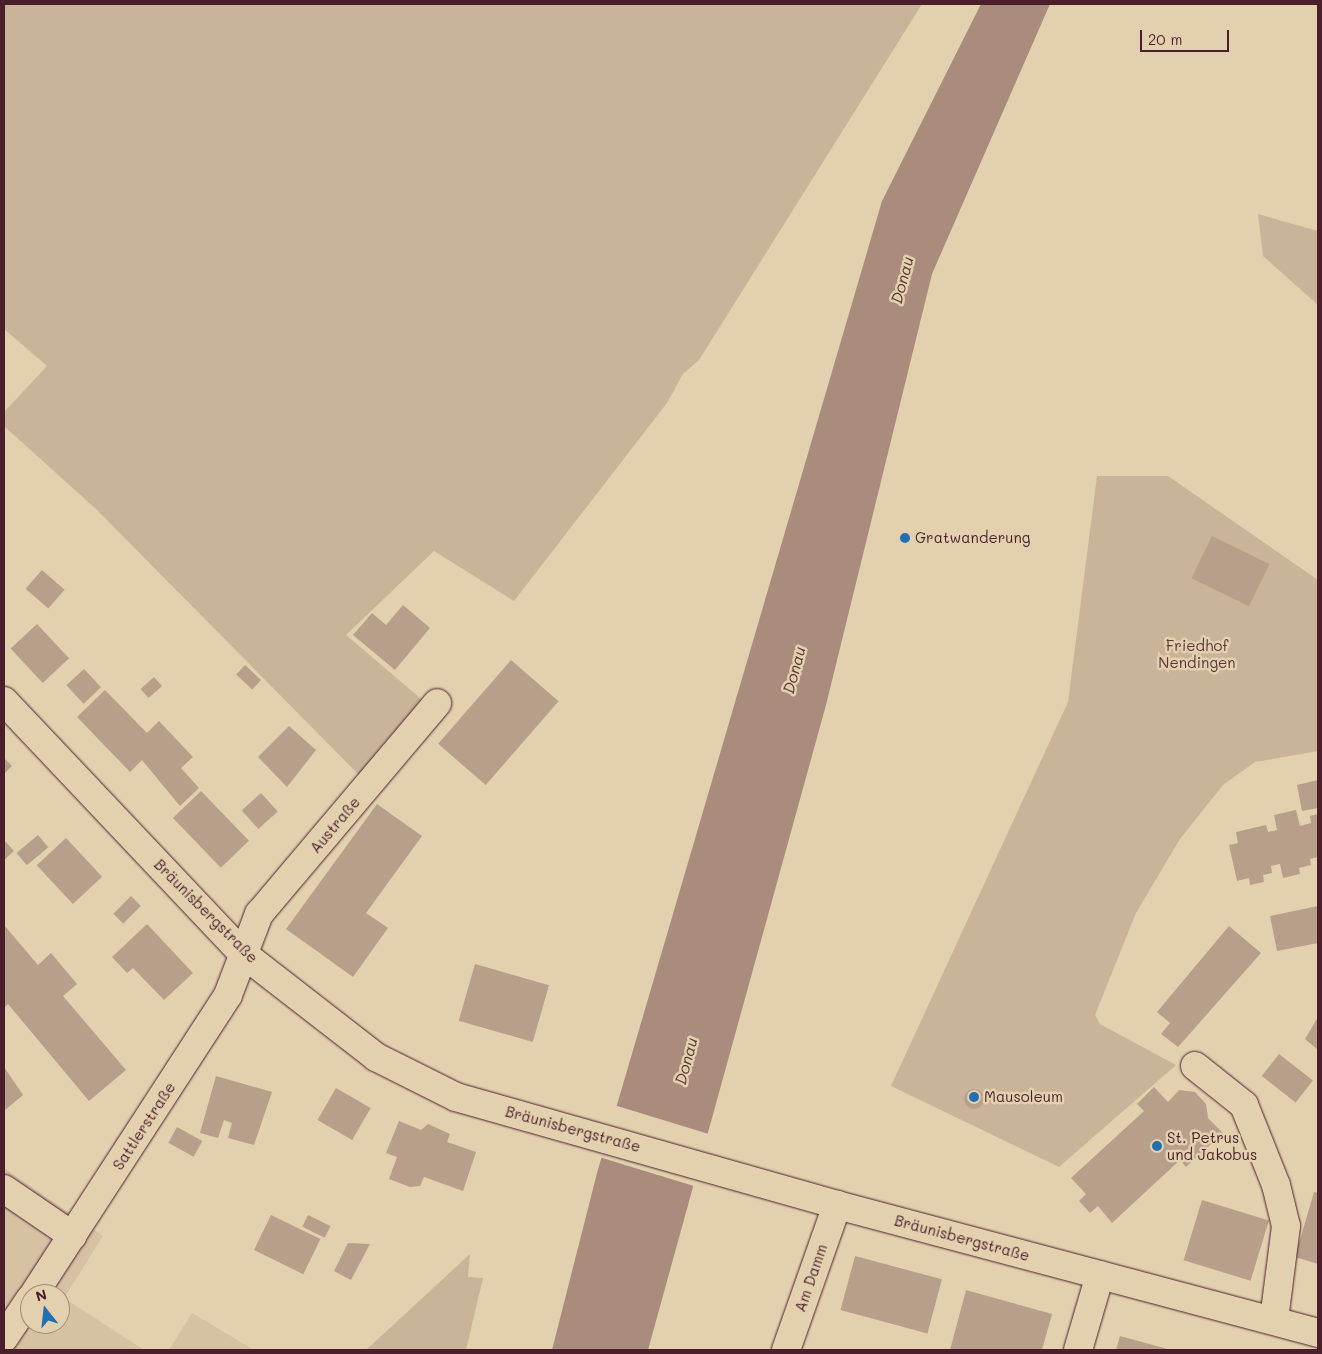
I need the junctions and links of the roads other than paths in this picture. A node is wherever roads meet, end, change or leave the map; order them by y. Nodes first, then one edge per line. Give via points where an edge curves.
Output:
1 (4, 701) edge
2 (437, 703) dead end
3 (242, 952) junction
4 (1195, 1066) dead end
5 (4, 1189) edge
6 (836, 1205) junction
7 (73, 1236) junction
8 (1100, 1275) junction
9 (41, 1284) edge
10 (20, 1314) edge
11 (1274, 1320) junction
12 (1307, 1337) edge
13 (4, 1338) edge
14 (786, 1350) edge
15 (1078, 1350) edge

1 - 3 street, Bräunisbergstraße
2 - 3 street, Austraße via 259,914
3 - 6 street, Bräunisbergstraße via 376,1057 456,1097 800,1192
3 - 7 street, Sattlerstraße via 228,995
4 - 11 street via 1244,1105 1276,1185 1286,1226
5 - 7 street
6 - 8 street, Bräunisbergstraße
6 - 14 street, Am Damm
7 - 9 street, Sattlerstraße
8 - 11 street, Bräunisbergstraße
8 - 15 street
10 - 13 street
11 - 12 street, Bräunisbergstraße

